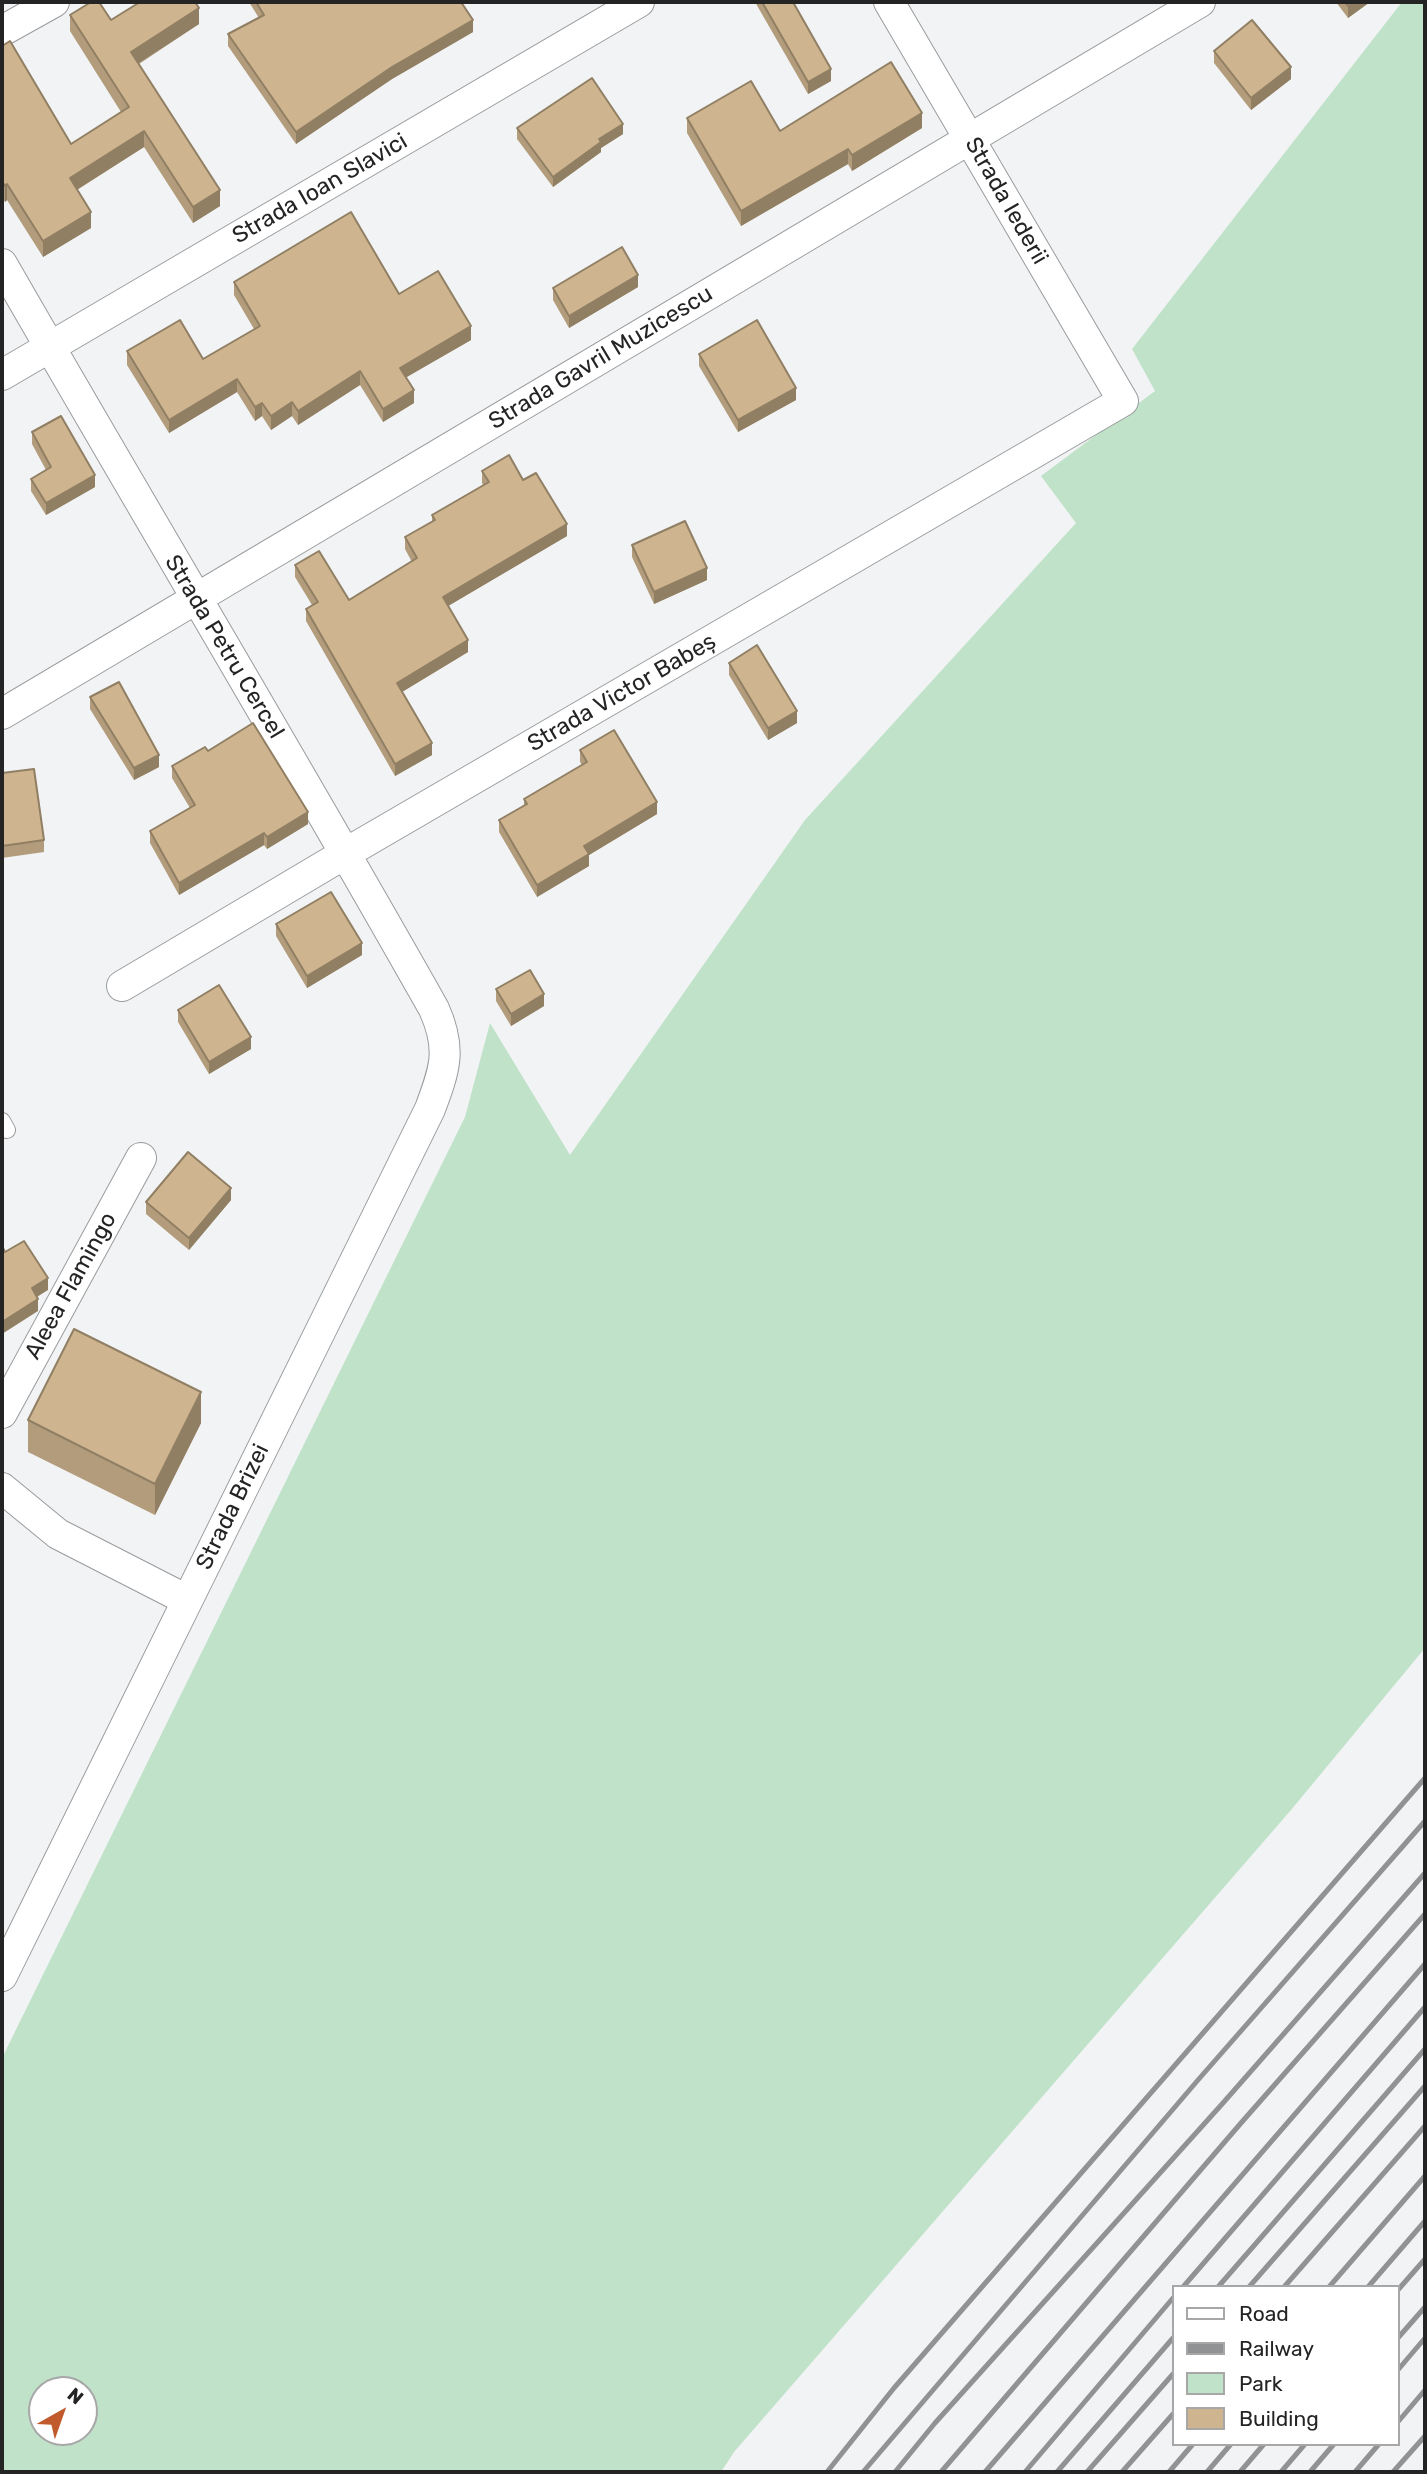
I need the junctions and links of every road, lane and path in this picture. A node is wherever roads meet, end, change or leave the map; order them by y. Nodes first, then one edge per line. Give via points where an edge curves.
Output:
1 (54, 2) edge
2 (639, 2) edge
3 (889, 2) edge
4 (1200, 2) edge
5 (2, 31) edge
6 (969, 139) junction
7 (2, 264) edge
8 (50, 347) junction
9 (2, 375) edge
10 (1123, 401) joint
11 (195, 599) junction
12 (2, 714) edge
13 (346, 853) junction
14 (122, 986) dead end
15 (444, 1031) joint
16 (141, 1158) dead end
17 (2, 1413) edge
18 (2, 1488) edge
19 (187, 1600) junction
20 (2, 1976) edge

1 - 5 street
2 - 8 street, Strada Ioan Slavici
3 - 6 street, Strada Iederii
4 - 6 street, Strada Gavril Muzicescu
6 - 10 street, Strada Iederii
6 - 11 street, Strada Gavril Muzicescu
7 - 8 street, Strada Petru Cercel
8 - 9 street, Strada Ioan Slavici
8 - 11 street, Strada Petru Cercel
10 - 13 street, Strada Victor Babeș
11 - 12 street, Strada Gavril Muzicescu
11 - 13 street, Strada Petru Cercel
13 - 14 street, Strada Victor Babeș
13 - 15 street, Strada Petru Cercel
15 - 19 street, Strada Brizei via 445,1054 430,1108
16 - 17 street, Aleea Flamingo
18 - 19 street via 58,1535
19 - 20 street, Strada Brizei

